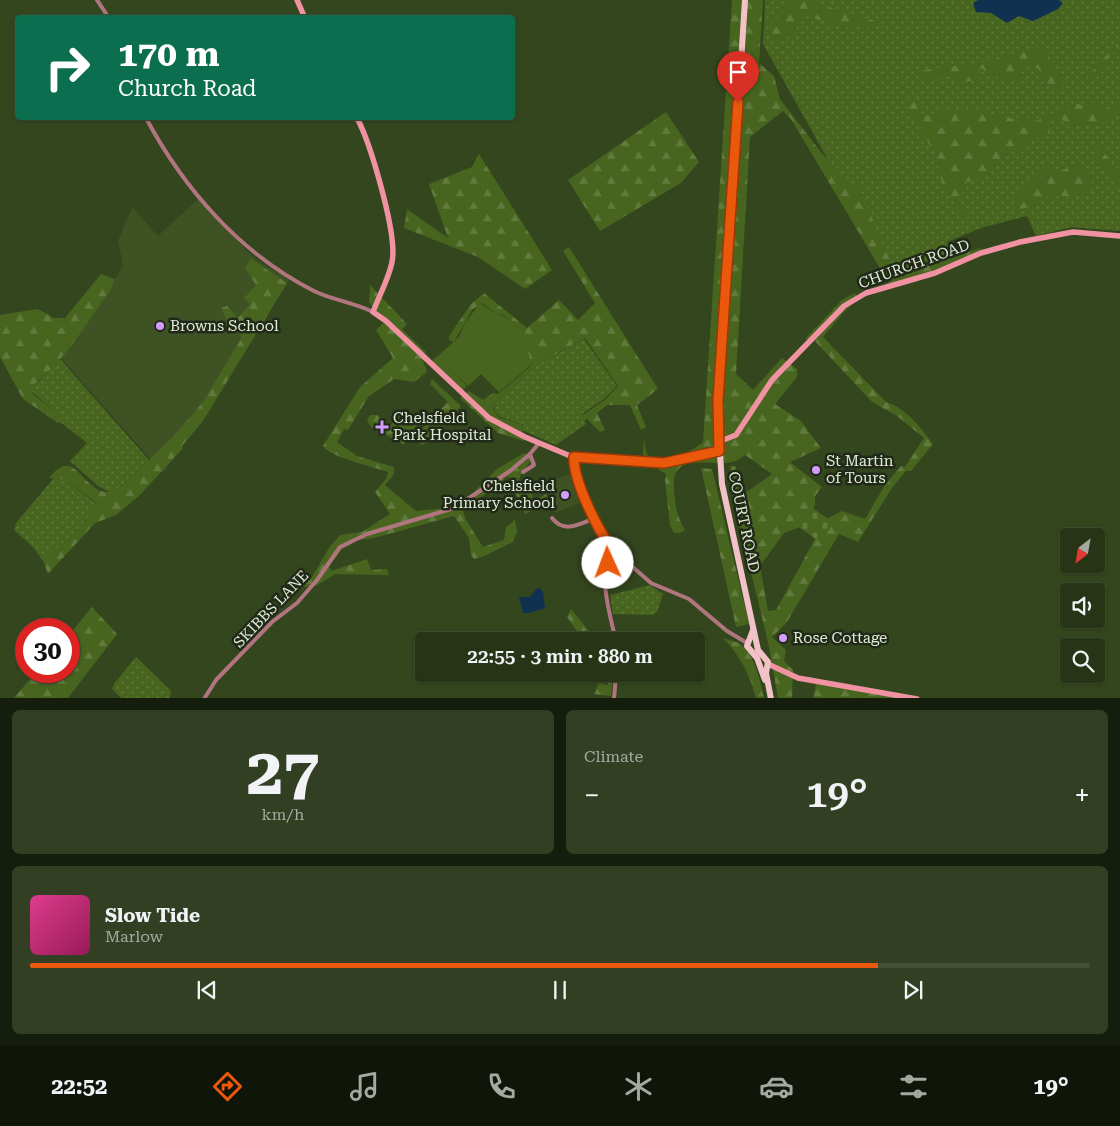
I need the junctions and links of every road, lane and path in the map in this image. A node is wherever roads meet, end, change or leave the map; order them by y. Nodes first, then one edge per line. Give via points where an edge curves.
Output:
1 (96, 0) edge
2 (297, 0) edge
3 (745, 0) edge
4 (107, 15) edge
5 (304, 15) edge
6 (147, 120) edge
7 (358, 120) edge
8 (1120, 236) edge
9 (373, 312) junction
10 (718, 442) junction
11 (539, 443) junction
12 (719, 451) junction
13 (530, 454) junction
14 (574, 457) junction
15 (522, 472) dead end
16 (552, 518) dead end
17 (595, 518) junction
18 (612, 549) junction
19 (754, 629) junction
20 (615, 632) edge
21 (757, 644) junction
22 (748, 645) junction
23 (767, 663) junction
24 (759, 664) junction
25 (615, 682) edge
26 (766, 683) junction
27 (204, 698) edge
28 (614, 698) edge
29 (771, 698) edge
30 (917, 698) edge

1 - 4 street
2 - 5 street
3 - 10 main road, COURT ROAD
6 - 9 street via 198,196 252,252 318,294
7 - 9 street via 368,142 388,216 393,261
8 - 10 street, CHURCH ROAD via 1072,232 1020,242 981,254 935,274 866,292 844,306 772,380 736,435
9 - 11 street via 489,418
10 - 12 main road, COURT ROAD
11 - 13 street, SKIBBS LANE
11 - 14 street
12 - 14 street via 664,463
12 - 19 main road, COURT ROAD via 724,494
13 - 15 street via 534,465
13 - 27 street, SKIBBS LANE via 510,472 454,508 367,534 340,547 317,580 216,680
14 - 17 street via 579,481
16 - 17 street via 558,525 569,527
17 - 18 street
18 - 20 street via 606,577
18 - 22 street via 651,583 688,599
19 - 21 main road, COURT ROAD
19 - 22 main road
21 - 22 main road via 755,650
21 - 23 main road, COURT ROAD
22 - 24 main road
23 - 24 main road
23 - 26 main road
23 - 30 street via 798,678
24 - 26 main road
25 - 28 street
26 - 29 main road

